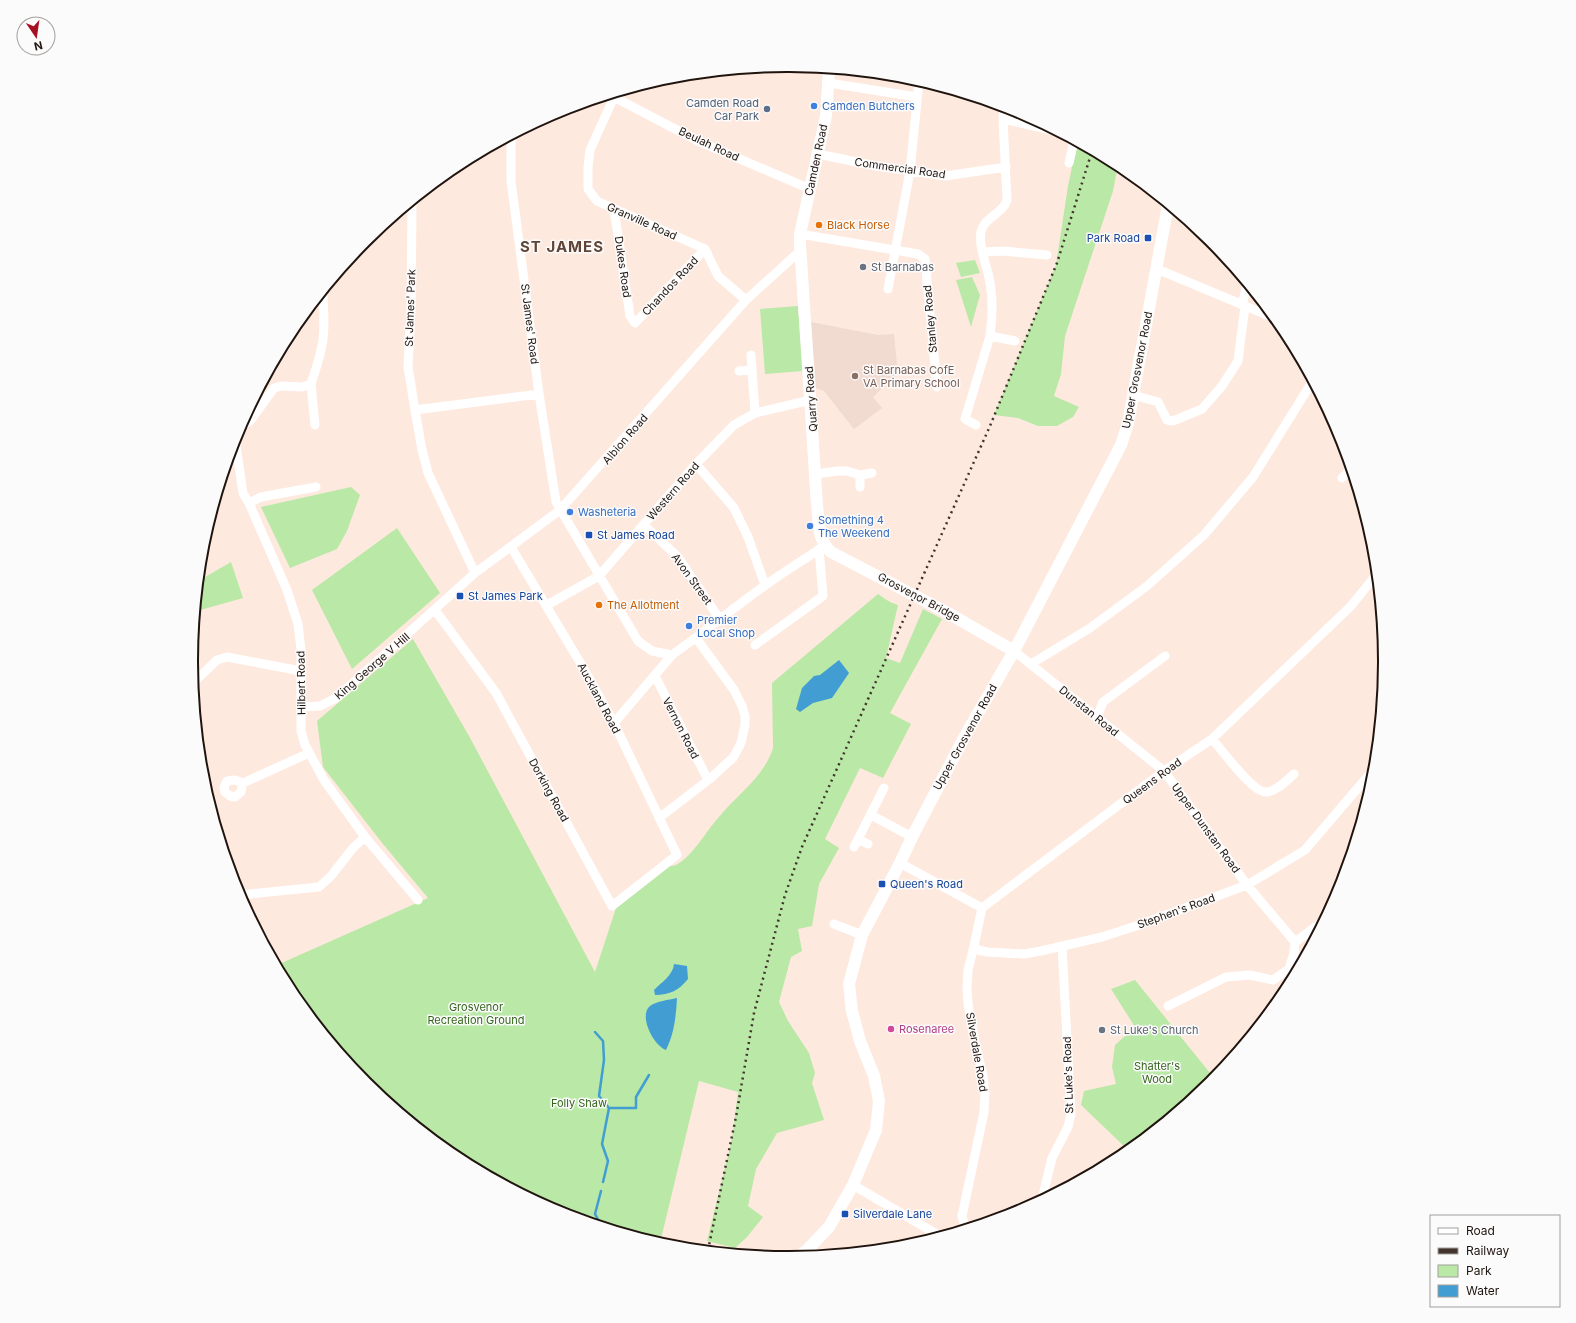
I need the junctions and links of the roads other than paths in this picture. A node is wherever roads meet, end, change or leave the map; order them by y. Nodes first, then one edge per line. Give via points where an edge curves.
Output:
1 (829, 73) edge
2 (828, 83) junction
3 (918, 87) edge
4 (917, 97) junction
5 (616, 98) edge
6 (611, 99) edge
7 (1004, 113) edge
8 (1004, 119) junction
9 (1034, 126) edge
10 (511, 141) edge
11 (1073, 146) edge
12 (818, 154) junction
13 (1069, 162) dead end
14 (1006, 167) junction
15 (910, 171) junction
16 (810, 188) junction
17 (412, 208) edge
18 (614, 209) junction
19 (1167, 210) edge
20 (800, 234) junction
21 (705, 249) junction
22 (800, 251) junction
23 (895, 251) junction
24 (983, 252) junction
25 (1047, 255) dead end
26 (1157, 268) junction
27 (888, 289) dead end
28 (1246, 291) edge
29 (323, 299) edge
30 (746, 300) junction
31 (1243, 305) junction
32 (1264, 314) edge
33 (635, 323) joint
34 (990, 336) junction
35 (1015, 341) dead end
36 (751, 355) dead end
37 (752, 370) junction
38 (739, 371) dead end
39 (311, 384) junction
40 (1309, 386) edge
41 (937, 387) dead end
42 (539, 394) junction
43 (1133, 395) junction
44 (811, 400) junction
45 (415, 410) junction
46 (756, 413) junction
47 (250, 421) edge
48 (315, 425) dead end
49 (976, 425) dead end
50 (237, 452) edge
51 (696, 464) junction
52 (872, 473) dead end
53 (815, 474) junction
54 (1346, 474) edge
55 (860, 475) junction
56 (1342, 478) dead end
57 (316, 487) dead end
58 (860, 487) dead end
59 (249, 503) junction
60 (560, 510) junction
61 (644, 525) junction
62 (511, 547) junction
63 (822, 548) junction
64 (474, 573) junction
65 (599, 576) junction
66 (1371, 581) edge
67 (765, 585) junction
68 (547, 605) junction
69 (435, 610) junction
70 (720, 618) junction
71 (696, 638) junction
72 (755, 645) dead end
73 (1014, 651) junction
74 (672, 655) junction
75 (1165, 656) dead end
76 (1031, 664) junction
77 (301, 672) junction
78 (655, 676) junction
79 (199, 677) edge
80 (302, 707) junction
81 (1097, 717) junction
82 (614, 723) junction
83 (1212, 739) junction
84 (309, 753) junction
85 (1164, 771) junction
86 (1294, 774) dead end
87 (1366, 779) edge
88 (708, 780) junction
89 (243, 783) dead end
90 (884, 788) dead end
91 (871, 814) junction
92 (659, 818) junction
93 (365, 837) junction
94 (912, 837) junction
95 (868, 844) dead end
96 (677, 855) joint
97 (900, 863) junction
98 (1247, 885) junction
99 (246, 894) edge
100 (418, 900) dead end
101 (982, 908) junction
102 (834, 924) dead end
103 (1314, 928) edge
104 (862, 935) junction
105 (1295, 942) junction
106 (974, 946) junction
107 (1062, 946) junction
108 (1168, 1006) dead end
109 (853, 1185) junction
110 (1044, 1192) edge
111 (964, 1224) edge
112 (934, 1233) edge
113 (806, 1251) edge

1 - 2 street, Camden Road
2 - 4 street
2 - 12 street, Camden Road via 826,116
3 - 4 street
4 - 15 street
5 - 16 street, Beulah Road via 698,141
6 - 18 street, Granville Road via 590,150 588,189 597,201
7 - 8 street
8 - 9 street
8 - 14 street
10 - 42 street, St James' Road via 511,180
11 - 13 street
12 - 15 street, Commercial Road
12 - 16 street, Camden Road
14 - 15 street, Commercial Road via 945,176
14 - 24 street via 1008,192 1005,206 987,221 981,230 980,243
15 - 23 street
16 - 20 street, Camden Road
17 - 45 street, St James' Park via 408,367
18 - 21 street, Granville Road
18 - 33 street, Dukes Road via 630,316
19 - 26 street, Upper Grosvenor Road
20 - 22 street, Camden Road
20 - 23 street, Stanley Road
21 - 30 street via 718,276
21 - 33 street, Chandos Road
22 - 30 street, Albion Road
22 - 44 street, Quarry Road
23 - 27 street
23 - 41 street, Stanley Road via 918,254 925,259
24 - 25 street
24 - 34 street via 992,289
26 - 31 street
26 - 43 street, Upper Grosvenor Road
28 - 31 street
29 - 39 street via 322,345
30 - 60 street, Albion Road
31 - 32 street
31 - 43 street via 1238,361 1222,386 1202,409 1173,421 1167,420 1158,402
34 - 35 street
34 - 49 street via 964,419
36 - 37 street
37 - 38 street
37 - 46 street
39 - 47 street via 302,387 274,388
39 - 48 street
40 - 76 street via 1253,477 1204,535 1143,589 1090,628
42 - 45 street
42 - 60 street, St James' Road via 556,502
43 - 73 street, Upper Grosvenor Road via 1121,444
44 - 46 street, Western Road
44 - 53 street, Quarry Road
45 - 64 street, St James' Park via 428,473
46 - 51 street, Western Road via 734,425
50 - 59 street, Hilbert Road via 244,494
51 - 61 street, Western Road
51 - 67 street via 734,508 748,537
52 - 55 street
53 - 55 street via 847,471
53 - 63 street, Quarry Road
54 - 56 street
55 - 58 street
57 - 59 street via 261,497
59 - 77 street, Hilbert Road via 287,590 298,624
60 - 62 street, Albion Road
60 - 65 street
61 - 65 street, Western Road
61 - 70 street, Avon Street via 678,557
62 - 64 street, Albion Road
62 - 68 street, Auckland Road
63 - 67 street
63 - 72 street via 823,596
63 - 73 street, Grosvenor Bridge via 948,612
64 - 69 street, Albion Road
65 - 68 street, Western Road
65 - 74 street via 638,641 652,651
66 - 83 street, Queens Road via 1351,606
67 - 70 street
68 - 82 street, Auckland Road
69 - 80 street, King George V Hill via 336,698 320,706
69 - 96 street, Dorking Road via 496,693 612,906
70 - 71 street
71 - 74 street
71 - 88 street via 739,698 745,716 741,743 733,758
73 - 76 street, Dunstan Road
73 - 94 street, Upper Grosvenor Road via 966,734
74 - 78 street
75 - 81 street via 1103,702
76 - 81 street, Dunstan Road
77 - 79 street via 227,658 217,660
77 - 80 street, Hilbert Road
78 - 82 street
78 - 88 street, Vernon Road
80 - 84 street, Hilbert Road via 301,731
81 - 85 street, Dunstan Road
82 - 92 street, Auckland Road
83 - 85 street, Queens Road
83 - 86 street via 1249,784 1260,792 1267,792 1280,786
84 - 89 street
84 - 93 street, Hilbert Road via 324,780
85 - 98 street, Upper Dunstan Road
85 - 101 street, Queens Road
87 - 98 street, Stephen's Road via 1305,850
88 - 92 street
90 - 91 street
91 - 94 street
91 - 95 street via 856,843
92 - 96 street, Auckland Road
93 - 99 street via 319,887
93 - 100 street, Hilbert Road
94 - 97 street, Upper Grosvenor Road
97 - 101 street
97 - 104 street, Upper Grosvenor Road
98 - 105 street, Upper Dunstan Road
98 - 107 street, Stephen's Road via 1139,925
101 - 106 street
102 - 104 street
103 - 105 street
104 - 109 street, Upper Grosvenor Road via 849,984 851,1004 860,1041 874,1076 879,1101 876,1130
105 - 108 street via 1289,969 1273,980 1250,975 1226,977
106 - 107 street, Stephen's Road via 987,952 1024,954
106 - 111 street, Silverdale Road via 968,970 968,1004 985,1094 984,1112 962,1216
107 - 110 street, St Luke's Road via 1071,1114 1068,1127 1052,1158
109 - 112 street
109 - 113 street, Upper Grosvenor Road via 829,1227

